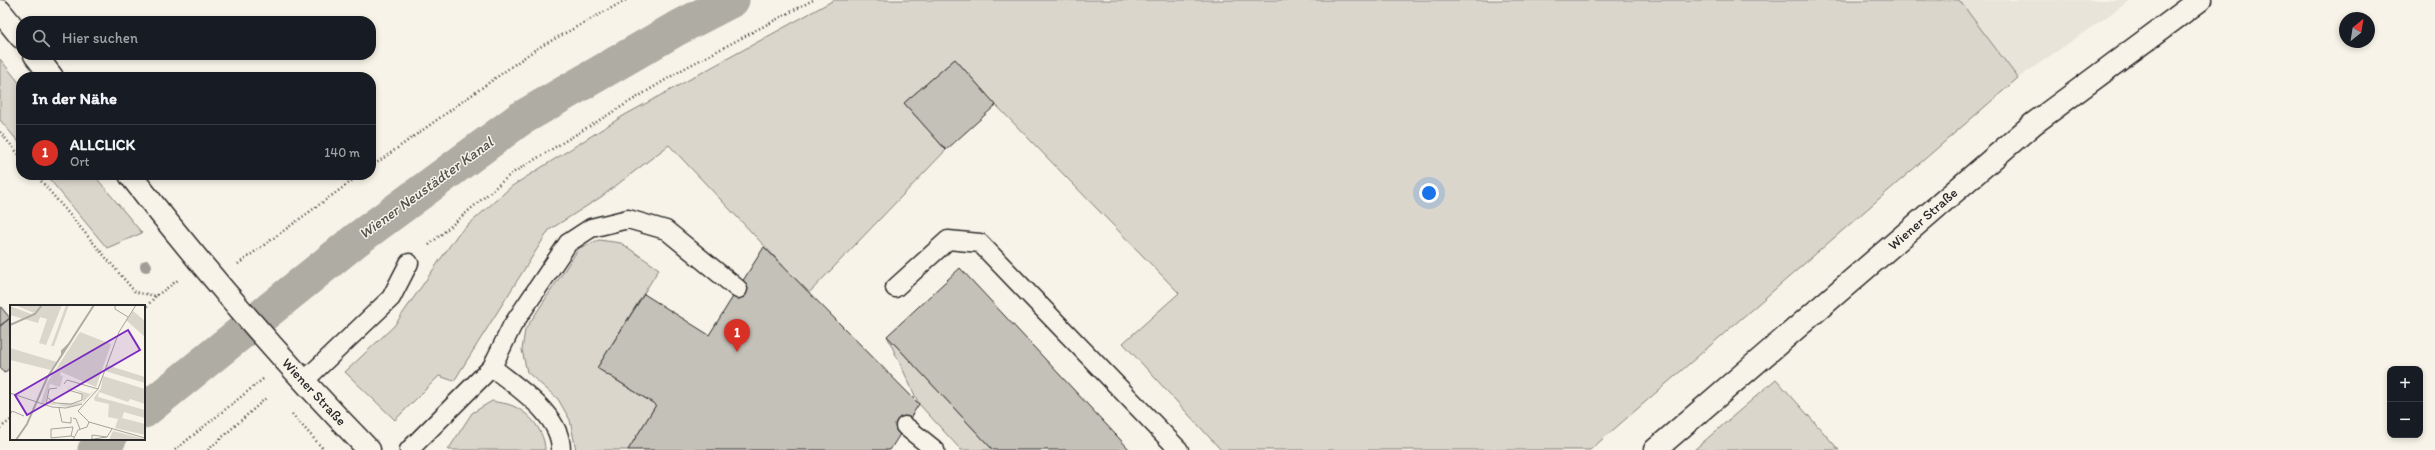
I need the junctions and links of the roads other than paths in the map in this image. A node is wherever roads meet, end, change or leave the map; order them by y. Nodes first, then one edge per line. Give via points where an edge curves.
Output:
1 (2200, 0) edge
2 (0, 11) edge
3 (16, 31) edge
4 (39, 60) edge
5 (48, 72) edge
6 (134, 180) edge
7 (409, 263) road end
8 (895, 288) dead end
9 (738, 289) dead end
10 (492, 367) junction
11 (302, 382) junction
12 (905, 426) dead end
13 (369, 450) edge
14 (409, 450) edge
15 (561, 450) edge
16 (935, 450) edge
17 (1179, 450) edge
18 (1655, 450) edge

1 - 18 main road, Wiener Straße via 2034,124
2 - 3 main road
4 - 5 main road
6 - 11 main road, Wiener Straße
7 - 11 lane via 391,298
8 - 17 lane via 948,240 980,242
9 - 10 lane via 666,230 628,219 592,228 568,243 512,326
10 - 14 lane
10 - 15 lane via 548,414 561,442
11 - 13 main road, Wiener Straße
12 - 16 lane

